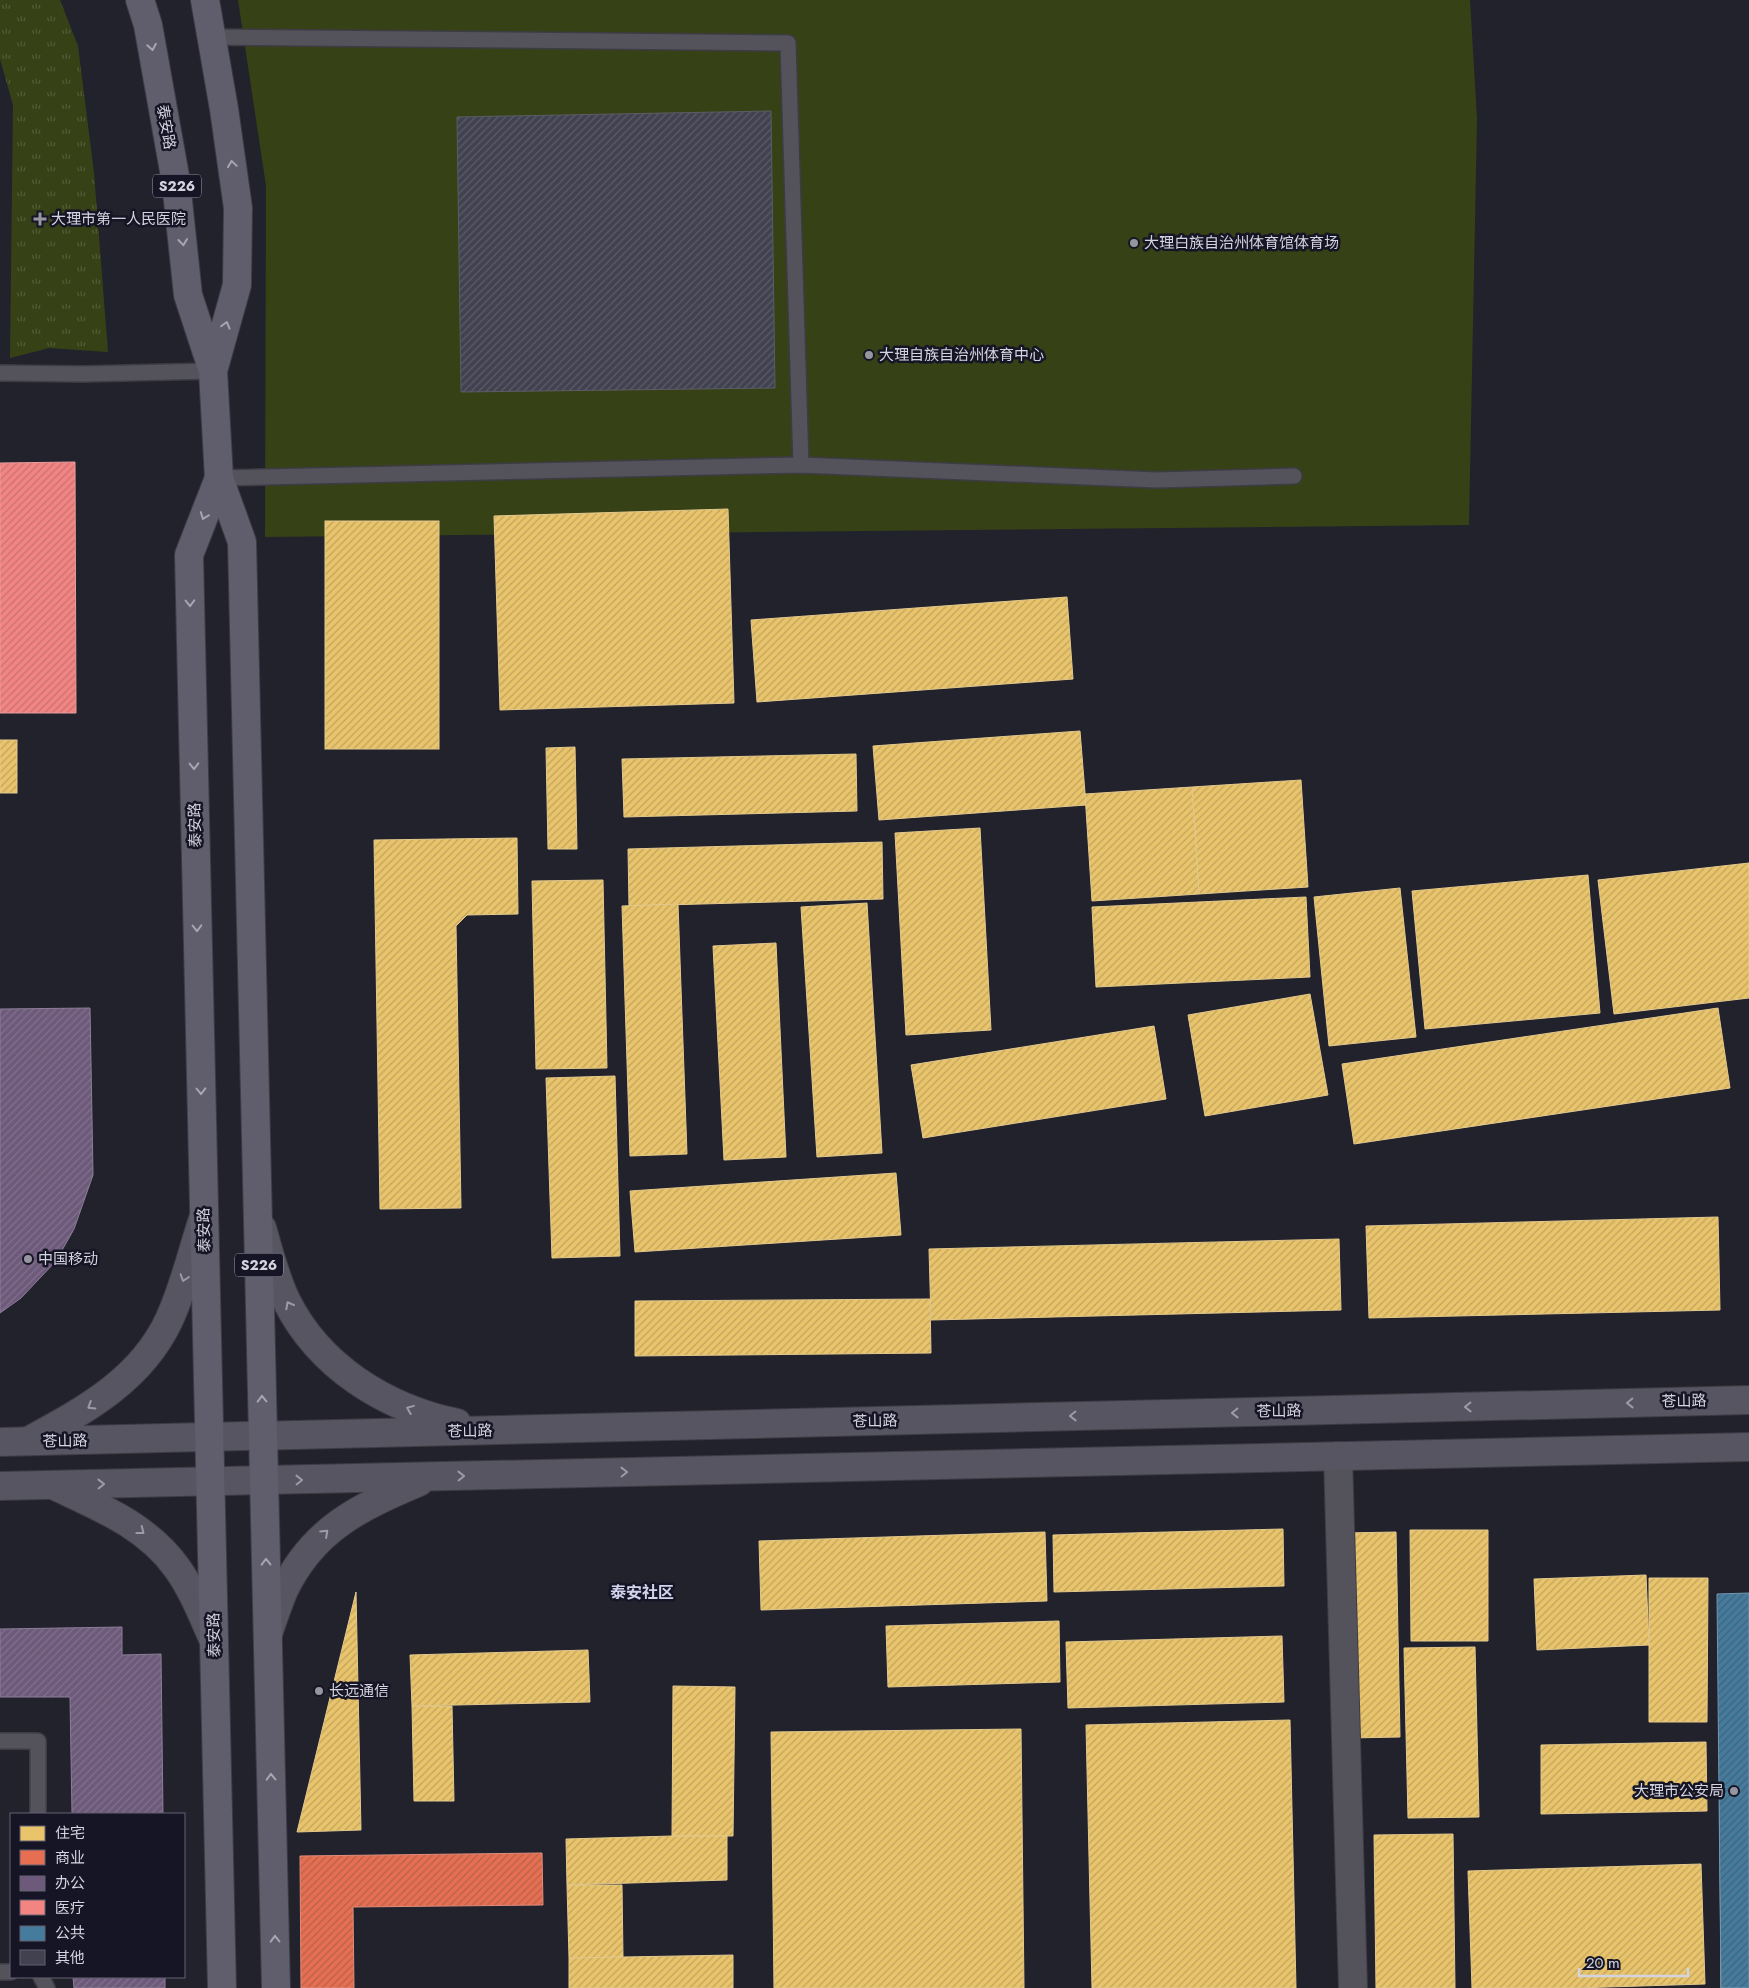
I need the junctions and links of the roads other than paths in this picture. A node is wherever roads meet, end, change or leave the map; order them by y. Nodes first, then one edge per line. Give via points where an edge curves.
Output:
1 (140, 0) edge
2 (205, 0) edge
3 (212, 37) junction
4 (213, 371) junction
5 (0, 373) edge
6 (801, 465) junction
7 (1294, 476) dead end
8 (219, 478) junction
9 (258, 1212) junction
10 (204, 1215) junction
11 (1749, 1400) edge
12 (490, 1430) junction
13 (263, 1436) junction
14 (209, 1438) junction
15 (13, 1442) edge
16 (1749, 1447) edge
17 (1338, 1456) junction
18 (434, 1476) junction
19 (264, 1480) junction
20 (210, 1482) junction
21 (51, 1485) junction
22 (0, 1486) edge
23 (268, 1635) junction
24 (214, 1641) junction
25 (0, 1741) edge
26 (38, 1813) edge
27 (222, 1988) edge
28 (276, 1988) edge
29 (1353, 1988) edge

1 -> 4 main road, 泰安路 / S226 via 148,25 176,182 188,295
2 - 3 main road, 泰安路 / S226
4 -> 3 main road, 泰安路 / S226 via 238,285 238,208
3 - 6 lane via 788,42
4 - 5 lane
4 - 8 main road, 泰安路 / S226
6 - 7 lane via 1157,480
6 - 8 lane
8 - 9 main road, 泰安路 / S226 via 242,542
8 -> 10 main road, 泰安路 / S226 via 189,554
12 -> 9 main road via 408,1409 369,1389 329,1359 305,1332 286,1299 277,1280
13 -> 9 main road, 泰安路 / S226
10 - 14 main road, 泰安路 / S226
10 -> 15 main road via 172,1314 159,1338 132,1373 102,1399
11 -> 12 main road, 苍山路
12 - 13 main road, 苍山路
13 - 14 main road, 苍山路
13 - 19 main road, 泰安路 / S226
14 - 15 main road, 苍山路
14 - 20 main road, 泰安路 / S226
16 - 17 main road
18 -> 17 main road
17 - 29 street
19 -> 18 main road
23 -> 18 main road via 284,1591 299,1564 321,1537 340,1521 370,1504
19 - 20 main road
23 -> 19 main road, 泰安路 / S226
21 -> 20 main road
20 - 24 main road, 泰安路 / S226
21 - 22 main road
21 -> 24 main road via 120,1517 157,1544 184,1579
28 -> 23 main road, 泰安路 / S226
24 - 27 main road, 泰安路 / S226
25 - 26 lane via 38,1741

